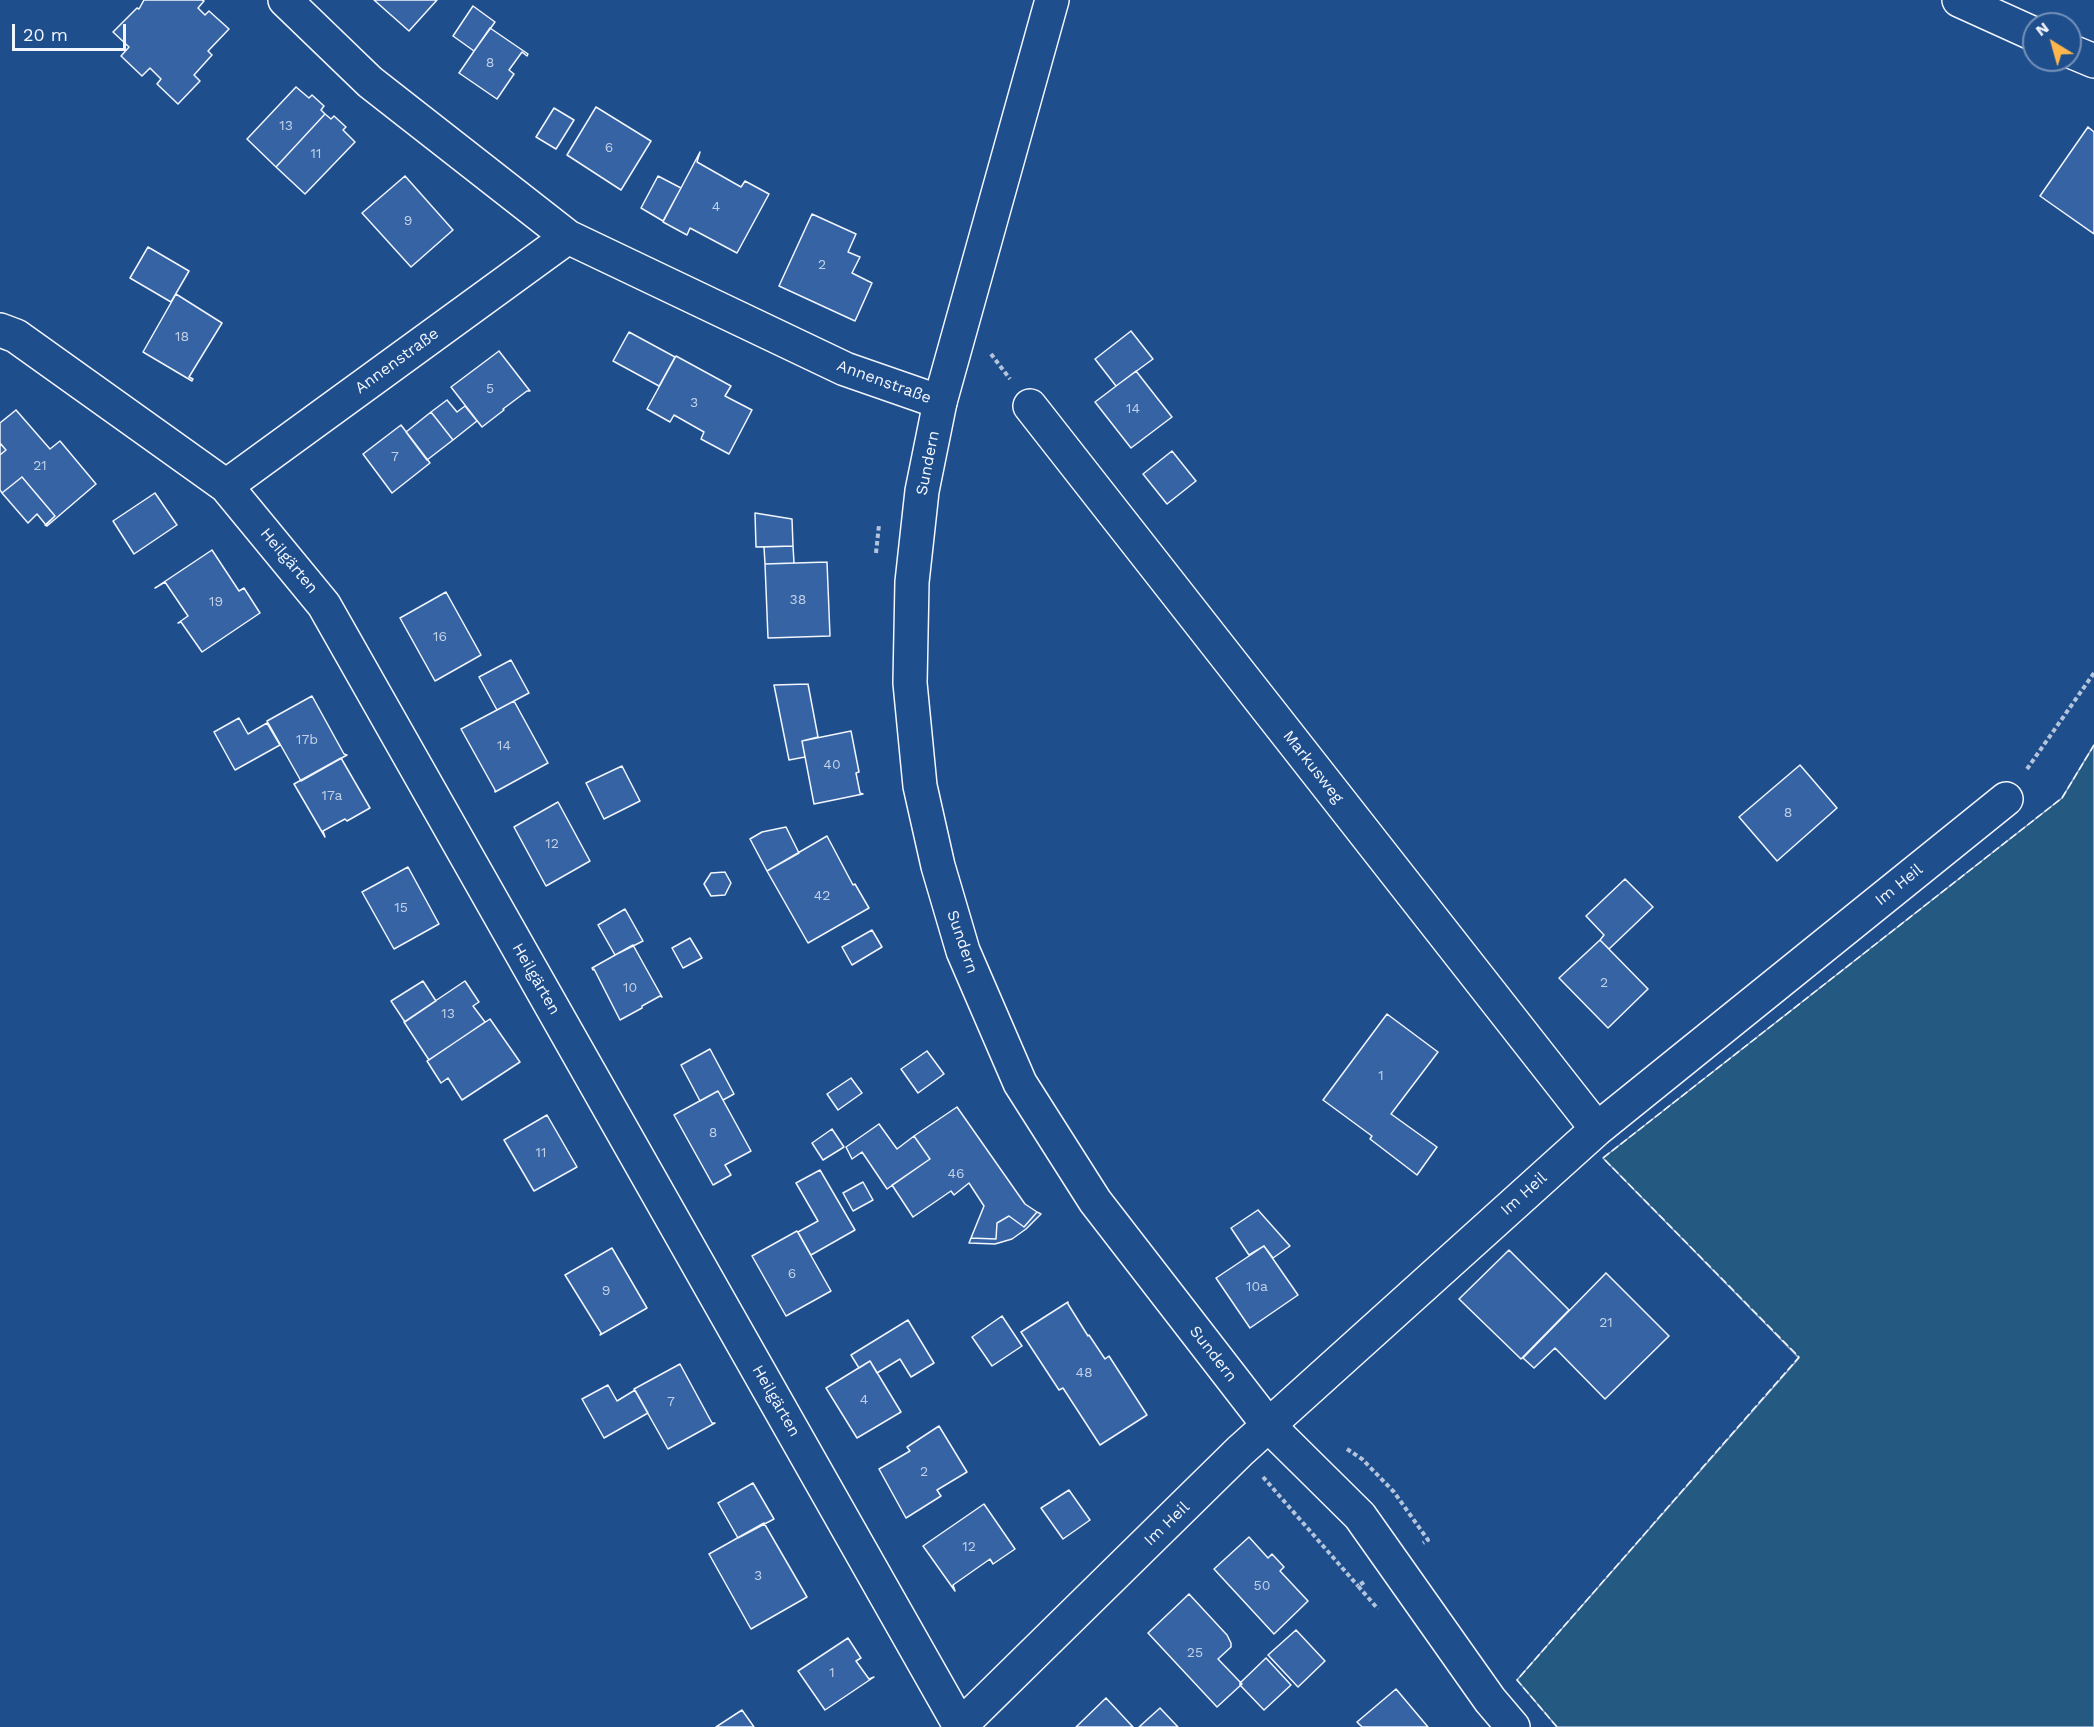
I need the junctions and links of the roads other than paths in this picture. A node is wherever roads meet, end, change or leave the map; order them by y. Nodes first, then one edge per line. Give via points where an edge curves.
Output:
1 (285, 0) edge
2 (1052, 0) edge
3 (1959, 0) edge
4 (2022, 29) edge
5 (568, 237) junction
6 (0, 330) edge
7 (940, 402) junction
8 (1030, 406) road end
9 (226, 486) junction
10 (2006, 799) road end
11 (1597, 1129) junction
12 (1269, 1426) junction
13 (960, 1727) edge
14 (1513, 1727) edge

1 - 5 street, Annenstraße via 370,82
2 - 7 street, Sundern
3 - 4 street
5 - 7 street, Annenstraße via 845,369
5 - 9 street, Annenstraße
6 - 9 street, Heilgärten via 16,336
7 - 12 street, Sundern via 922,490 912,582 910,683 920,786 963,951 1020,1083 1095,1201
8 - 11 street, Markusweg
9 - 13 street, Heilgärten via 324,605
10 - 11 street, Im Heil
11 - 12 street, Im Heil
12 - 13 street, Im Heil
12 - 14 street, Sundern via 1360,1516

